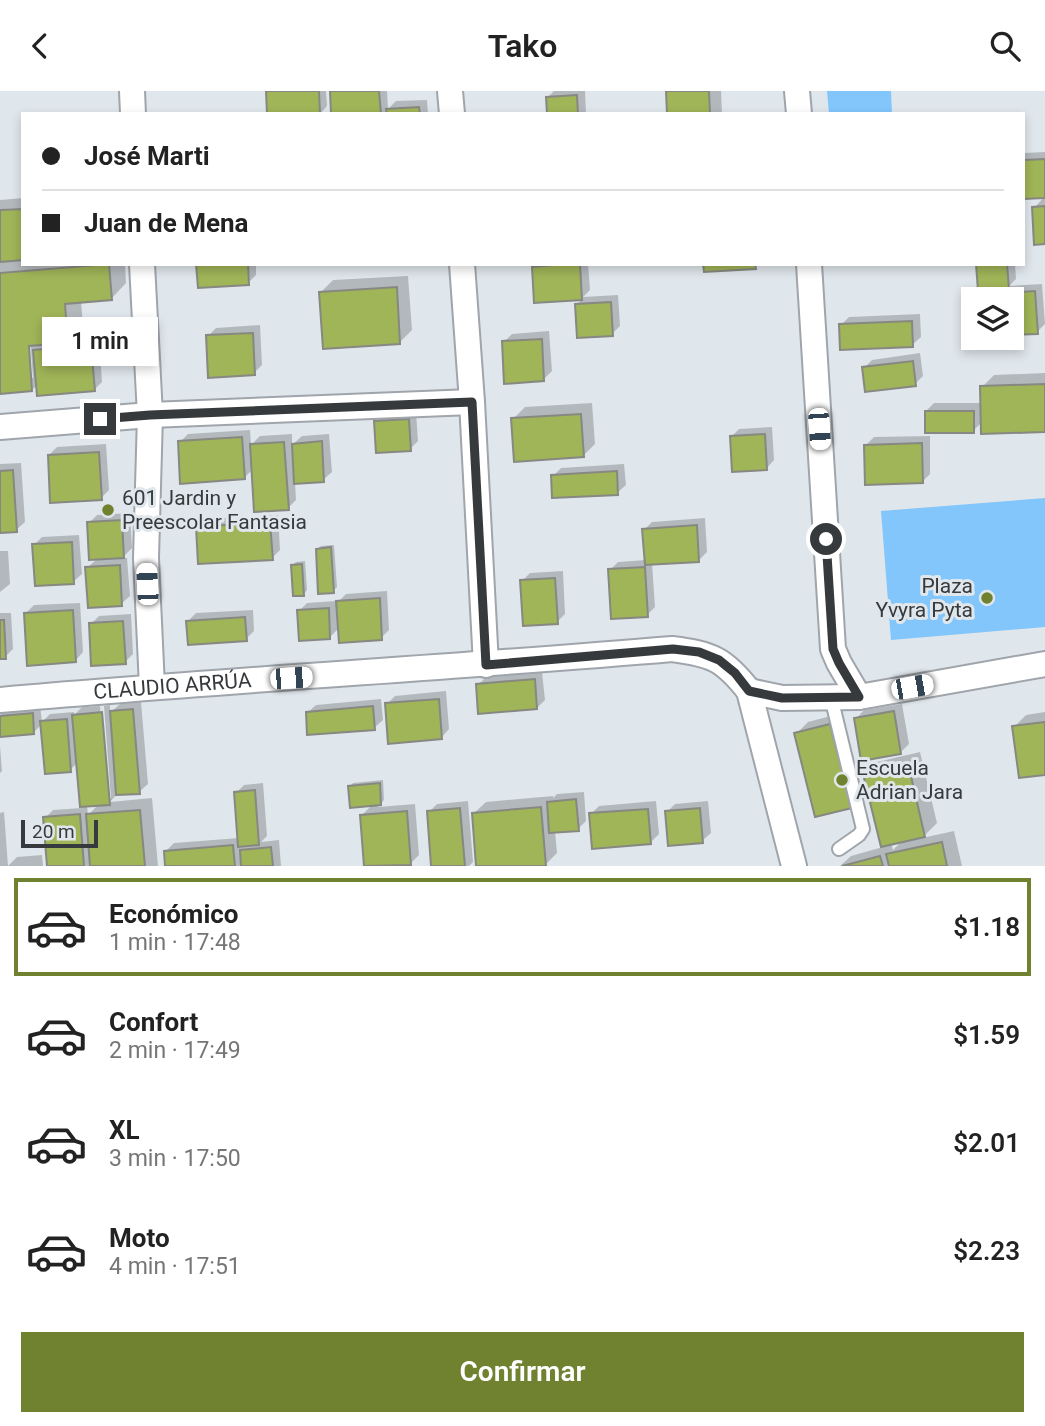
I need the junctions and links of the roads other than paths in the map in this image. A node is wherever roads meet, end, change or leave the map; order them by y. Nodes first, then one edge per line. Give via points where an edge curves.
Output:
1 (132, 91) edge
2 (450, 91) edge
3 (797, 91) edge
4 (133, 112) edge
5 (452, 112) edge
6 (799, 112) edge
7 (142, 266) edge
8 (463, 266) edge
9 (808, 266) edge
10 (472, 402) junction
11 (150, 415) junction
12 (0, 428) edge
13 (1045, 664) edge
14 (486, 665) junction
15 (152, 687) junction
16 (749, 691) junction
17 (831, 697) junction
18 (859, 697) junction
19 (0, 701) edge
20 (839, 849) dead end
21 (794, 866) edge

1 - 4 street
2 - 5 street
3 - 6 street
7 - 11 street
8 - 10 street
9 - 18 street via 833,649
10 - 11 street
10 - 14 street
11 - 12 street
11 - 15 street via 146,558
13 - 18 street
14 - 15 street, CLAUDIO ARRÚA
14 - 16 street, CLAUDIO ARRÚA via 673,649 719,660
15 - 19 street, CLAUDIO ARRÚA
16 - 17 street via 782,698
16 - 21 street
17 - 18 street
17 - 20 lane via 863,828

